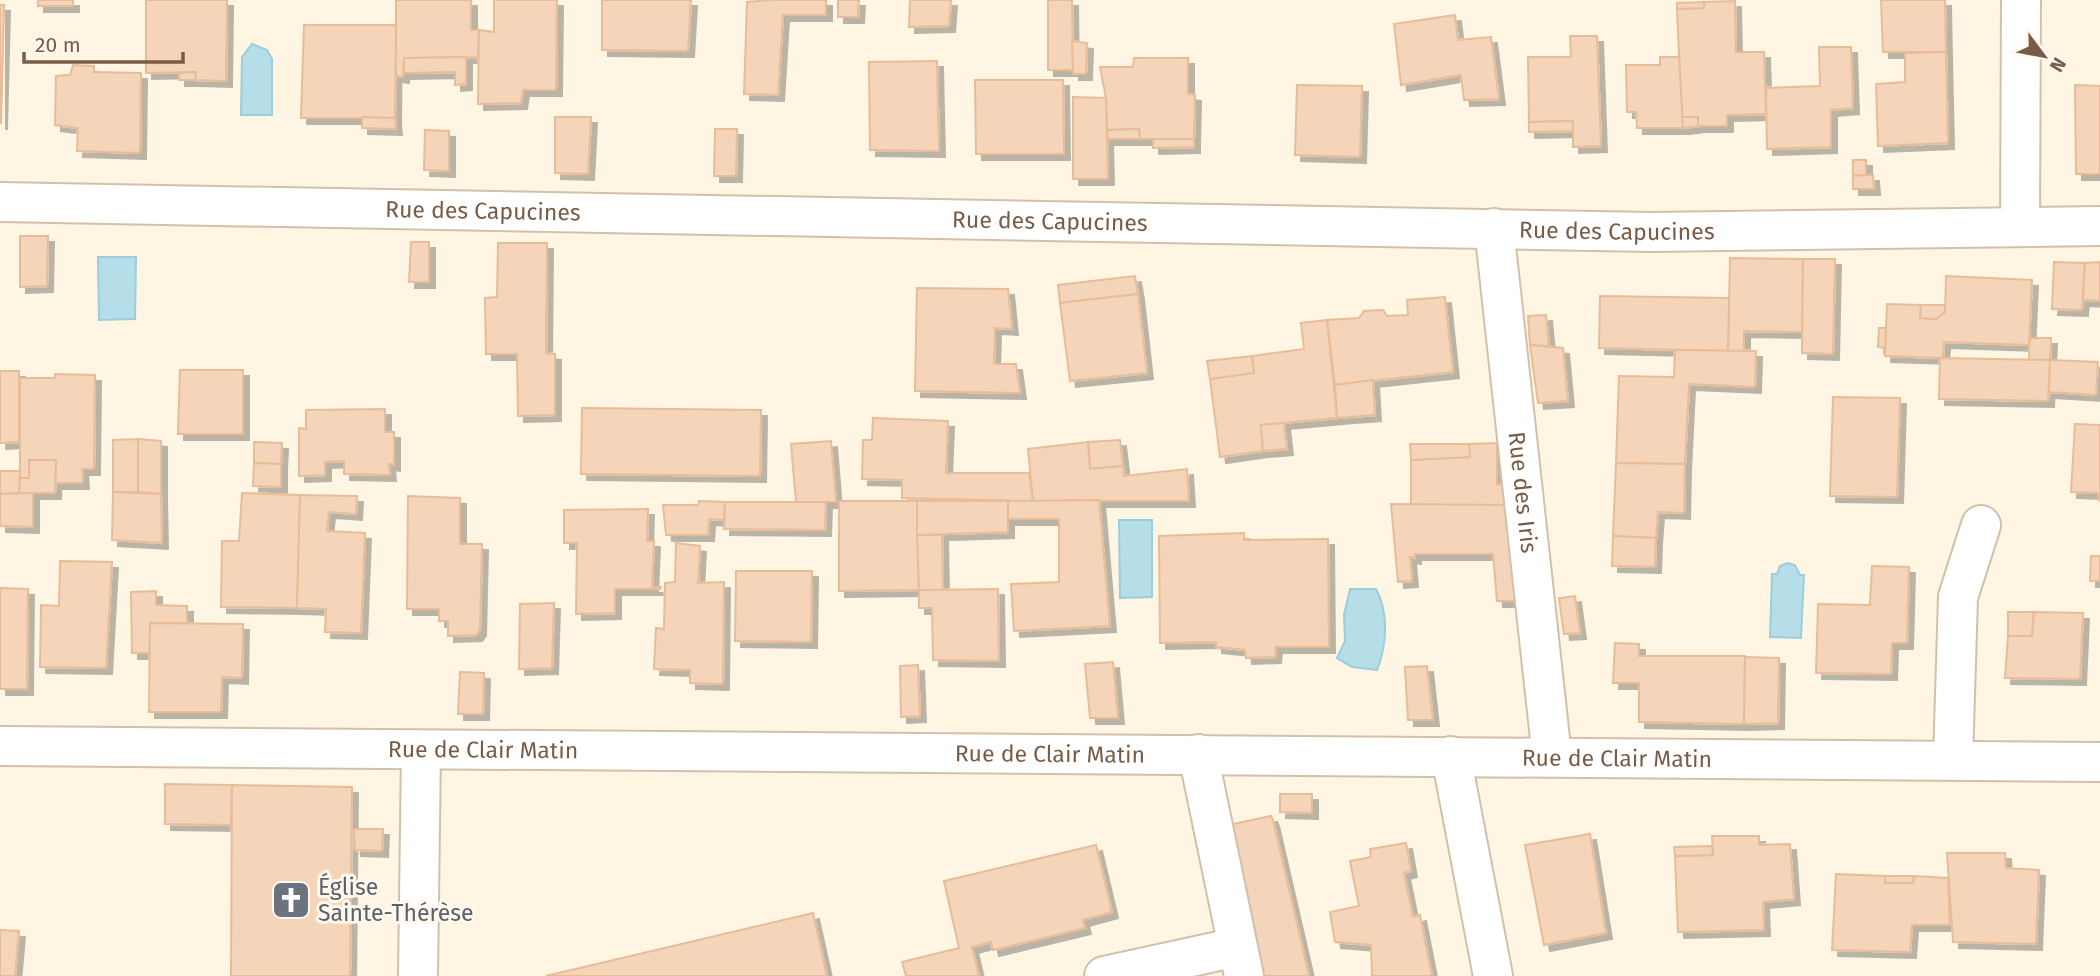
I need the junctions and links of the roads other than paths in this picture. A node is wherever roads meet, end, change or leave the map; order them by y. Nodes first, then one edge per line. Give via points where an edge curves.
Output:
1 (2021, 0) edge
2 (0, 202) edge
3 (2020, 225) junction
4 (2100, 226) edge
5 (1494, 228) junction
6 (1981, 526) dead end
7 (0, 746) edge
8 (421, 750) junction
9 (1198, 754) junction
10 (1451, 756) junction
11 (1552, 757) junction
12 (1953, 760) junction
13 (2100, 762) edge
14 (1240, 962) edge
15 (418, 976) edge
16 (1104, 976) edge
17 (1493, 976) edge

1 - 3 street
2 - 5 street, Rue des Capucines
3 - 4 street, Rue des Capucines
3 - 5 street, Rue des Capucines via 1651,232
5 - 11 street, Rue des Iris
6 - 12 street via 1958,597
7 - 8 street, Rue de Clair Matin
8 - 9 street, Rue de Clair Matin
8 - 15 street
9 - 10 street, Rue de Clair Matin
9 - 14 street
10 - 11 street, Rue de Clair Matin
10 - 17 street
11 - 12 street, Rue de Clair Matin
12 - 13 street, Rue de Clair Matin
14 - 16 street

